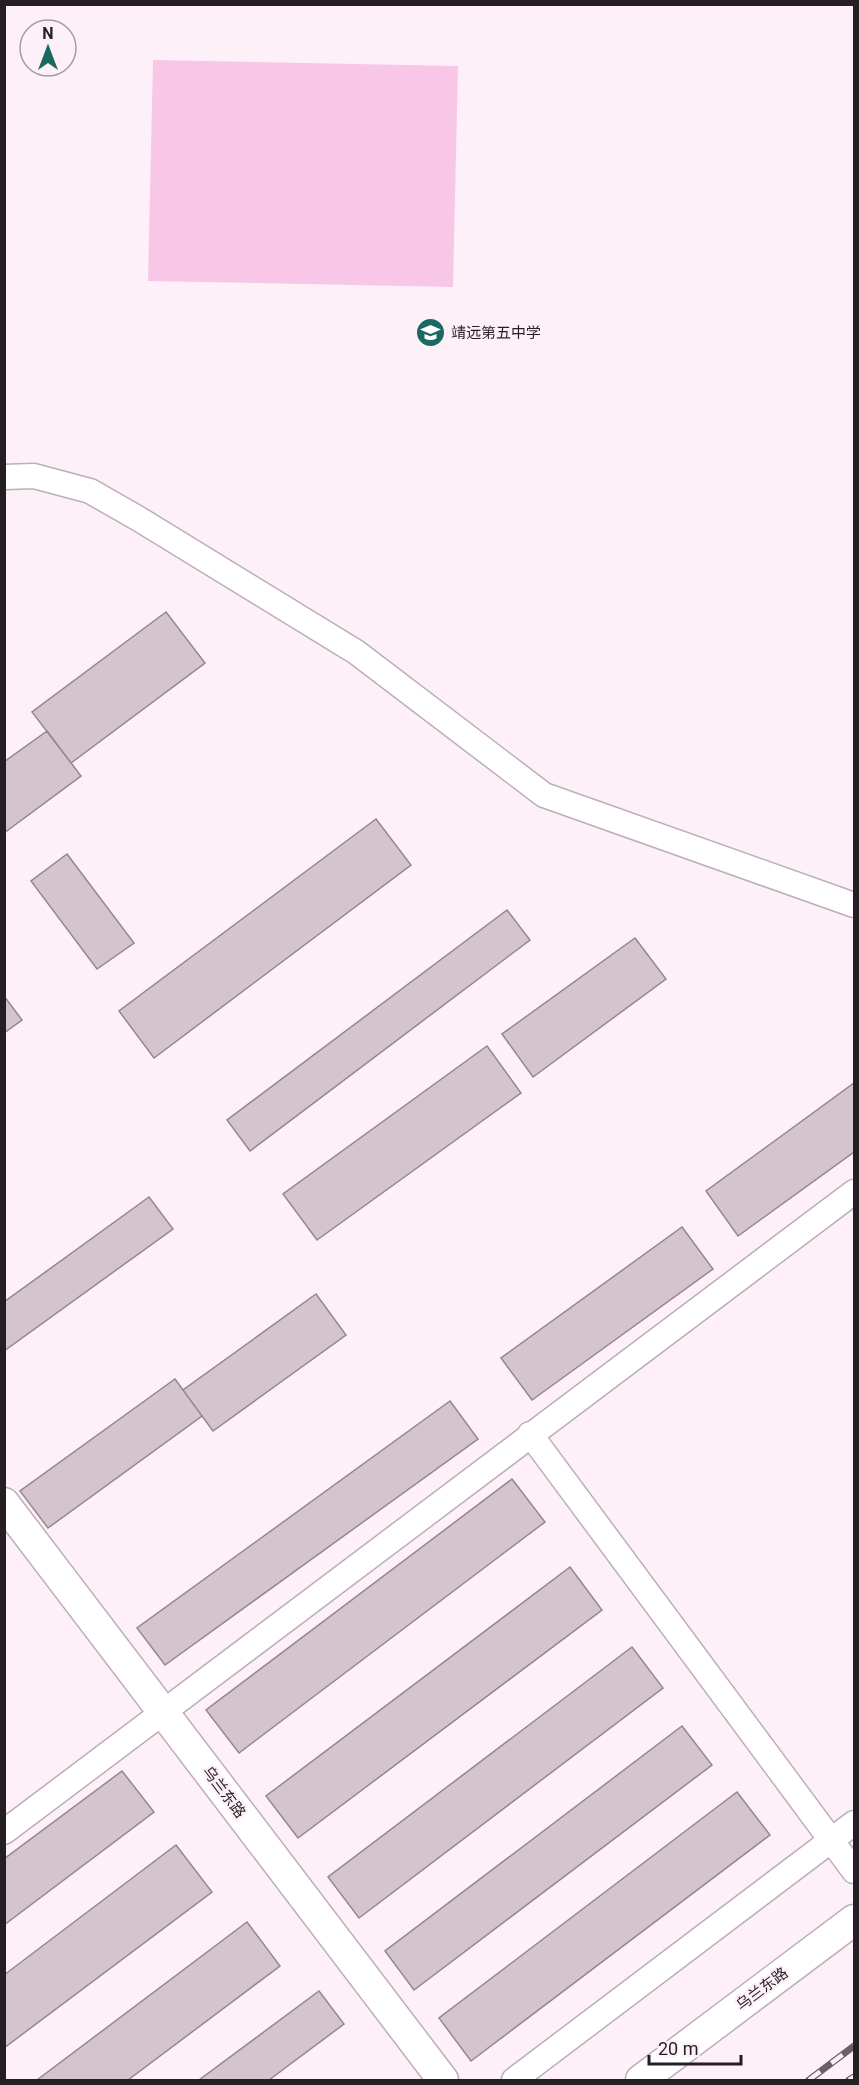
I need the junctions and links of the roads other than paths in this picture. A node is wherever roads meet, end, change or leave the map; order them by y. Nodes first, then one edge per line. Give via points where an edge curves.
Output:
1 (4, 477) edge
2 (855, 905) edge
3 (855, 1192) edge
4 (530, 1434) junction
5 (4, 1503) edge
6 (163, 1712) junction
7 (855, 1823) edge
8 (4, 1832) edge
9 (832, 1840) junction
10 (855, 1871) edge
11 (855, 1920) edge
12 (443, 2080) edge
13 (514, 2080) edge
14 (641, 2080) edge

1 - 2 street via 34,476 90,491 140,519 356,652 544,795
3 - 4 street
4 - 6 street
4 - 9 street
5 - 6 street, 乌兰东路
6 - 8 street
6 - 12 street, 乌兰东路
7 - 9 street
9 - 10 street
9 - 13 street
11 - 14 street, 乌兰东路

